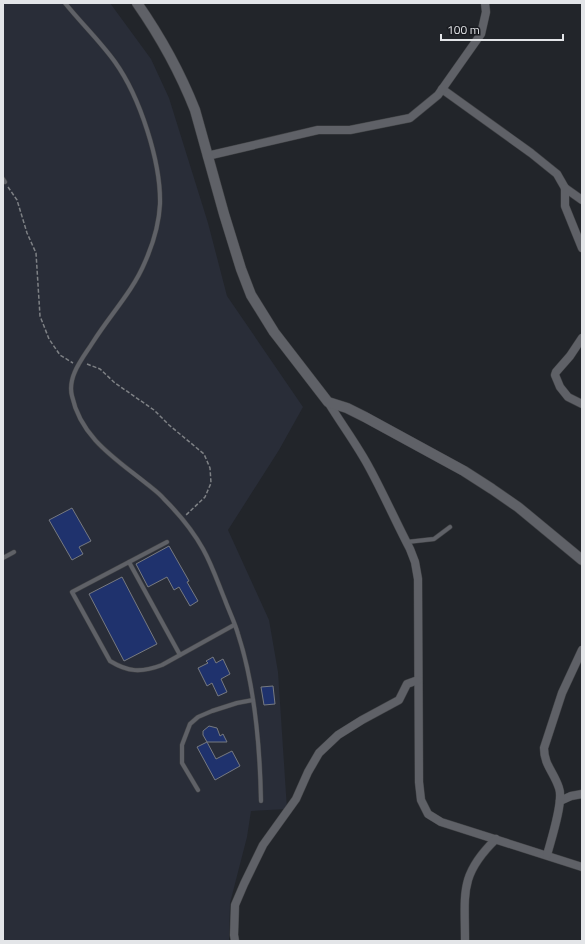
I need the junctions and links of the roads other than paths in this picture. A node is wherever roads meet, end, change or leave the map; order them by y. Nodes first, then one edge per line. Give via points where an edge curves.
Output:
1 (65, 3) edge
2 (137, 3) edge
3 (485, 3) edge
4 (442, 89) junction
5 (207, 156) junction
6 (565, 188) junction
7 (582, 200) edge
8 (582, 248) edge
9 (582, 338) edge
10 (328, 402) junction
11 (582, 404) edge
12 (450, 527) dead end
13 (167, 542) dead end
14 (406, 542) junction
15 (14, 552) dead end
16 (3, 558) edge
17 (582, 560) edge
18 (129, 562) junction
19 (234, 625) junction
20 (582, 650) edge
21 (180, 655) junction
22 (418, 680) junction
23 (253, 700) junction
24 (198, 790) dead end
25 (582, 794) edge
26 (260, 801) dead end
27 (560, 801) junction
28 (496, 839) junction
29 (547, 855) junction
30 (582, 867) edge
31 (235, 941) edge
32 (465, 941) edge

1 - 19 lane via 116,63 133,92 154,153 160,204 154,240 145,264 135,283 81,361 72,377 71,394 79,416 91,437 162,496 182,518 212,566
2 - 5 street via 172,60 190,98
3 - 4 street via 482,34
4 - 5 street via 410,118 350,130 318,130
4 - 6 street via 557,174
5 - 10 street via 234,249 251,295 274,332
6 - 7 street
6 - 8 street via 565,206
9 - 11 street via 555,375 568,397
10 - 14 street via 371,470
10 - 17 street via 365,417 464,471 518,508
12 - 14 lane via 434,539
13 - 18 lane
14 - 22 street via 415,562 418,579
15 - 16 lane
18 - 21 lane
18 - 21 lane via 72,592 110,660 119,666 137,671 152,669
19 - 21 lane
19 - 23 lane via 242,646
20 - 27 street via 562,693 544,748 545,760 560,789
22 - 28 street via 419,782 425,808 428,814 441,822
22 - 31 street via 407,684 399,700 338,735 319,753 296,799 263,845 244,884 235,905
23 - 24 lane via 212,711 190,724 182,746 182,763
23 - 26 lane via 260,766
25 - 27 street
27 - 29 street
28 - 29 street
28 - 32 street via 477,861 466,884
29 - 30 street

